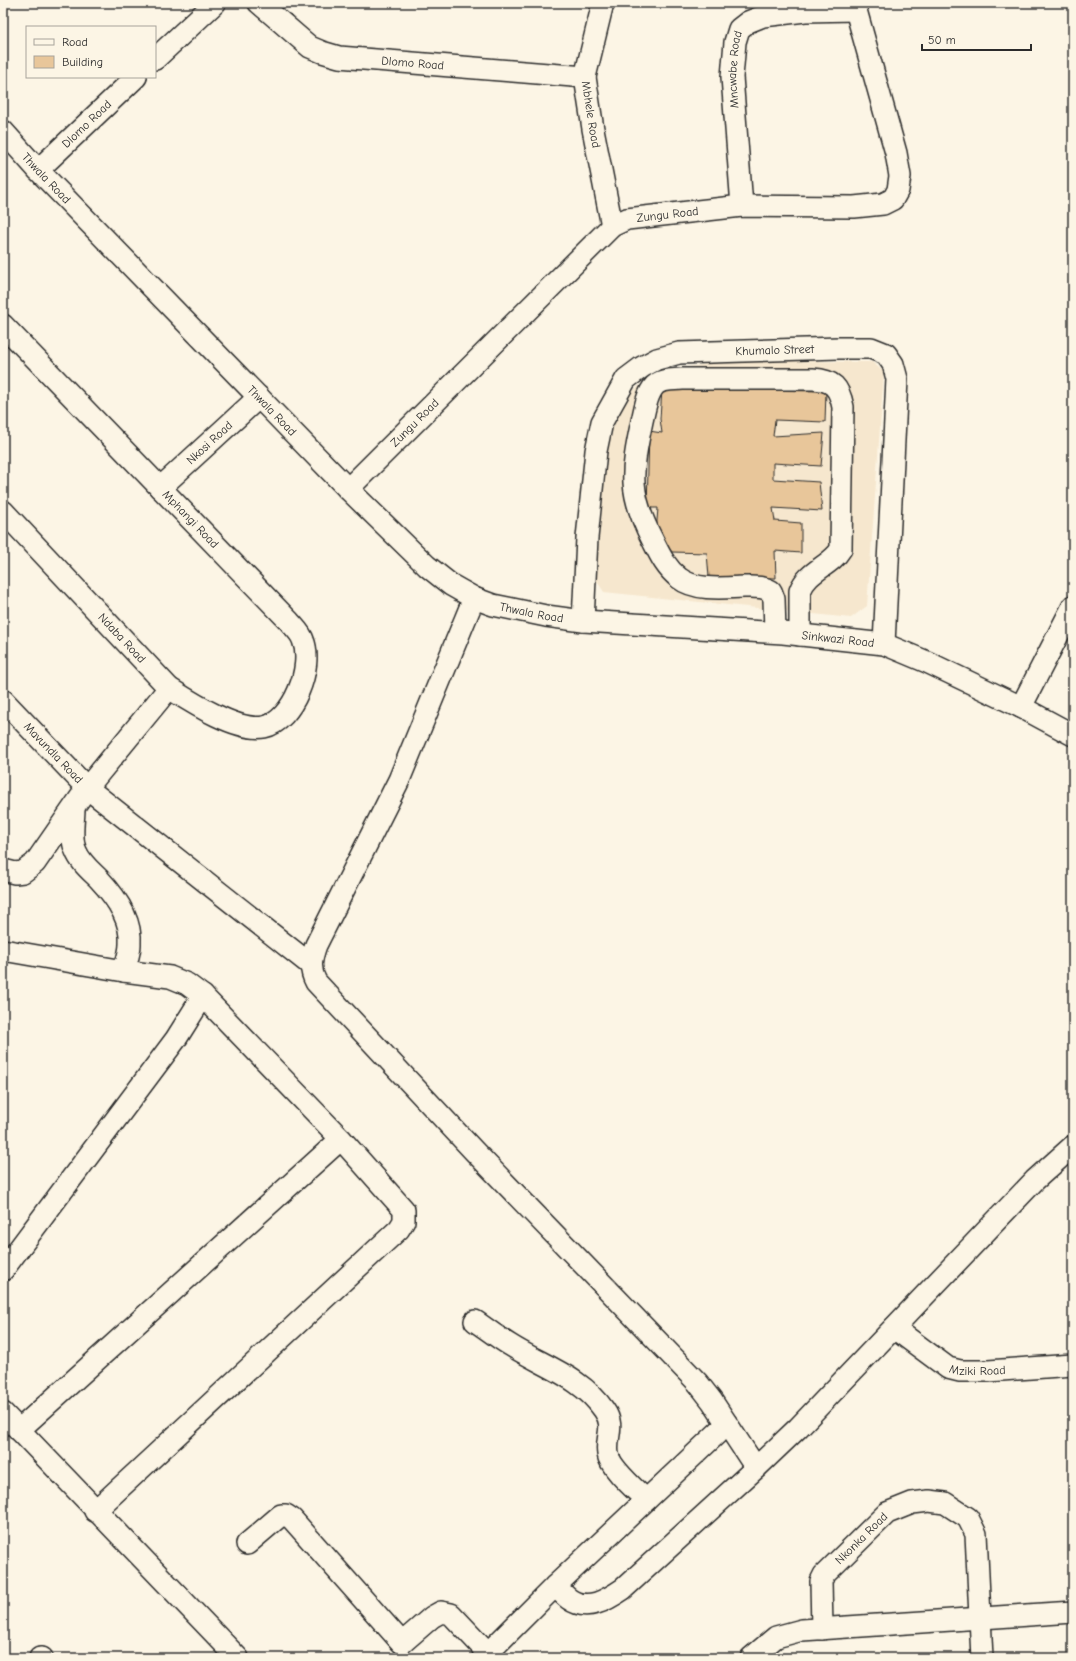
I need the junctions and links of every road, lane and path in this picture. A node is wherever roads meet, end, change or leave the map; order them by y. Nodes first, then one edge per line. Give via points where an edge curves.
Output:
1 (214, 3) edge
2 (259, 3) edge
3 (603, 3) edge
4 (855, 7) edge
5 (156, 58) edge
6 (585, 77) junction
7 (135, 78) edge
8 (3, 131) edge
9 (38, 170) junction
10 (742, 206) junction
11 (612, 226) junction
12 (3, 325) edge
13 (259, 397) junction
14 (160, 488) junction
15 (348, 489) junction
16 (3, 511) edge
17 (474, 598) junction
18 (1073, 606) edge
19 (583, 621) junction
20 (775, 632) junction
21 (800, 635) junction
22 (884, 644) junction
23 (169, 688) junction
24 (3, 700) edge
25 (1021, 707) junction
26 (264, 727) joint
27 (1073, 735) edge
28 (87, 788) junction
29 (74, 808) junction
30 (3, 870) edge
31 (3, 950) edge
32 (311, 965) junction
33 (124, 971) junction
34 (203, 996) junction
35 (341, 1140) junction
36 (1073, 1146) edge
37 (3, 1270) edge
38 (476, 1321) dead end
39 (894, 1328) junction
40 (1073, 1365) edge
41 (3, 1414) edge
42 (728, 1424) junction
43 (19, 1430) junction
44 (756, 1468) junction
45 (646, 1500) junction
46 (95, 1511) junction
47 (247, 1544) dead end
48 (555, 1586) junction
49 (1073, 1612) edge
50 (980, 1618) junction
51 (822, 1629) junction
52 (485, 1655) edge
53 (238, 1658) edge
54 (751, 1658) edge
55 (982, 1658) edge

1 - 5 street
2 - 6 street, Dlomo Road via 310,47 339,57
3 - 6 street, Mbhele Road
4 - 10 street, Mncwabe Road via 763,16 739,29 735,42 732,77
4 - 10 street, Zungu Road via 896,153 900,176 898,190 893,199 883,204 854,207
6 - 11 street, Mbhele Road
7 - 9 street, Dlomo Road
8 - 9 street, Thwala Road
9 - 13 street, Thwala Road
10 - 11 street, Zungu Road via 627,219
11 - 15 street, Zungu Road
12 - 14 street, Mphangi Road
13 - 14 street, Nkosi Road
13 - 15 street, Thwala Road
14 - 26 street, Mphangi Road via 289,621 303,640 306,656 305,673 300,689 289,708 276,721
15 - 17 street, Thwala Road via 427,566 451,585
16 - 23 street, Ndaba Road
17 - 19 street, Thwala Road via 493,605
17 - 32 street via 399,780 316,945
18 - 25 street
19 - 20 street, Sinkwazi Road
19 - 22 street, Khumalo Street via 587,538 596,451 602,422 626,379 657,359 679,353 871,348 886,354 893,364 897,379
20 - 21 street, Sinkwazi Road
20 - 21 street via 774,599 771,590 761,587 715,587 686,583 661,559 643,523 634,492 634,466 646,403 650,392 658,383 682,379 813,379 827,381 838,389 843,407 841,549 802,585
21 - 22 street, Sinkwazi Road
22 - 25 street, Sinkwazi Road
23 - 26 street, Ndaba Road via 196,705 232,722
23 - 28 street
24 - 28 street, Mavundla Road
25 - 27 street, Sinkwazi Road
28 - 29 street
28 - 32 street, Mavundla Road
29 - 30 street via 35,863 23,872 15,874
29 - 33 street via 75,850 80,860 118,905 129,926 130,944
31 - 33 street
32 - 42 street via 316,982 474,1151 698,1383
33 - 34 street via 170,977 187,984
34 - 35 street
34 - 37 street via 176,1039
35 - 43 street
35 - 46 street via 404,1210 404,1221 399,1229
36 - 39 street via 1035,1180
38 - 45 street via 510,1345 574,1380 590,1394 610,1420 610,1460
39 - 40 street, Mziki Road via 948,1368 960,1371
39 - 44 street
41 - 43 street
42 - 44 street
42 - 45 street
43 - 46 street
44 - 48 street via 623,1589 605,1601 581,1604 569,1600
45 - 48 street
46 - 53 street
47 - 52 street via 281,1514 286,1515 402,1643 441,1612 451,1614
48 - 52 street
49 - 50 street
50 - 51 street
50 - 51 street, Nkonka Road via 976,1534 968,1518 958,1510 945,1503 928,1501 912,1503 887,1513 827,1572 821,1581
50 - 55 street, Nkonka Road
51 - 54 street via 802,1630 776,1637

